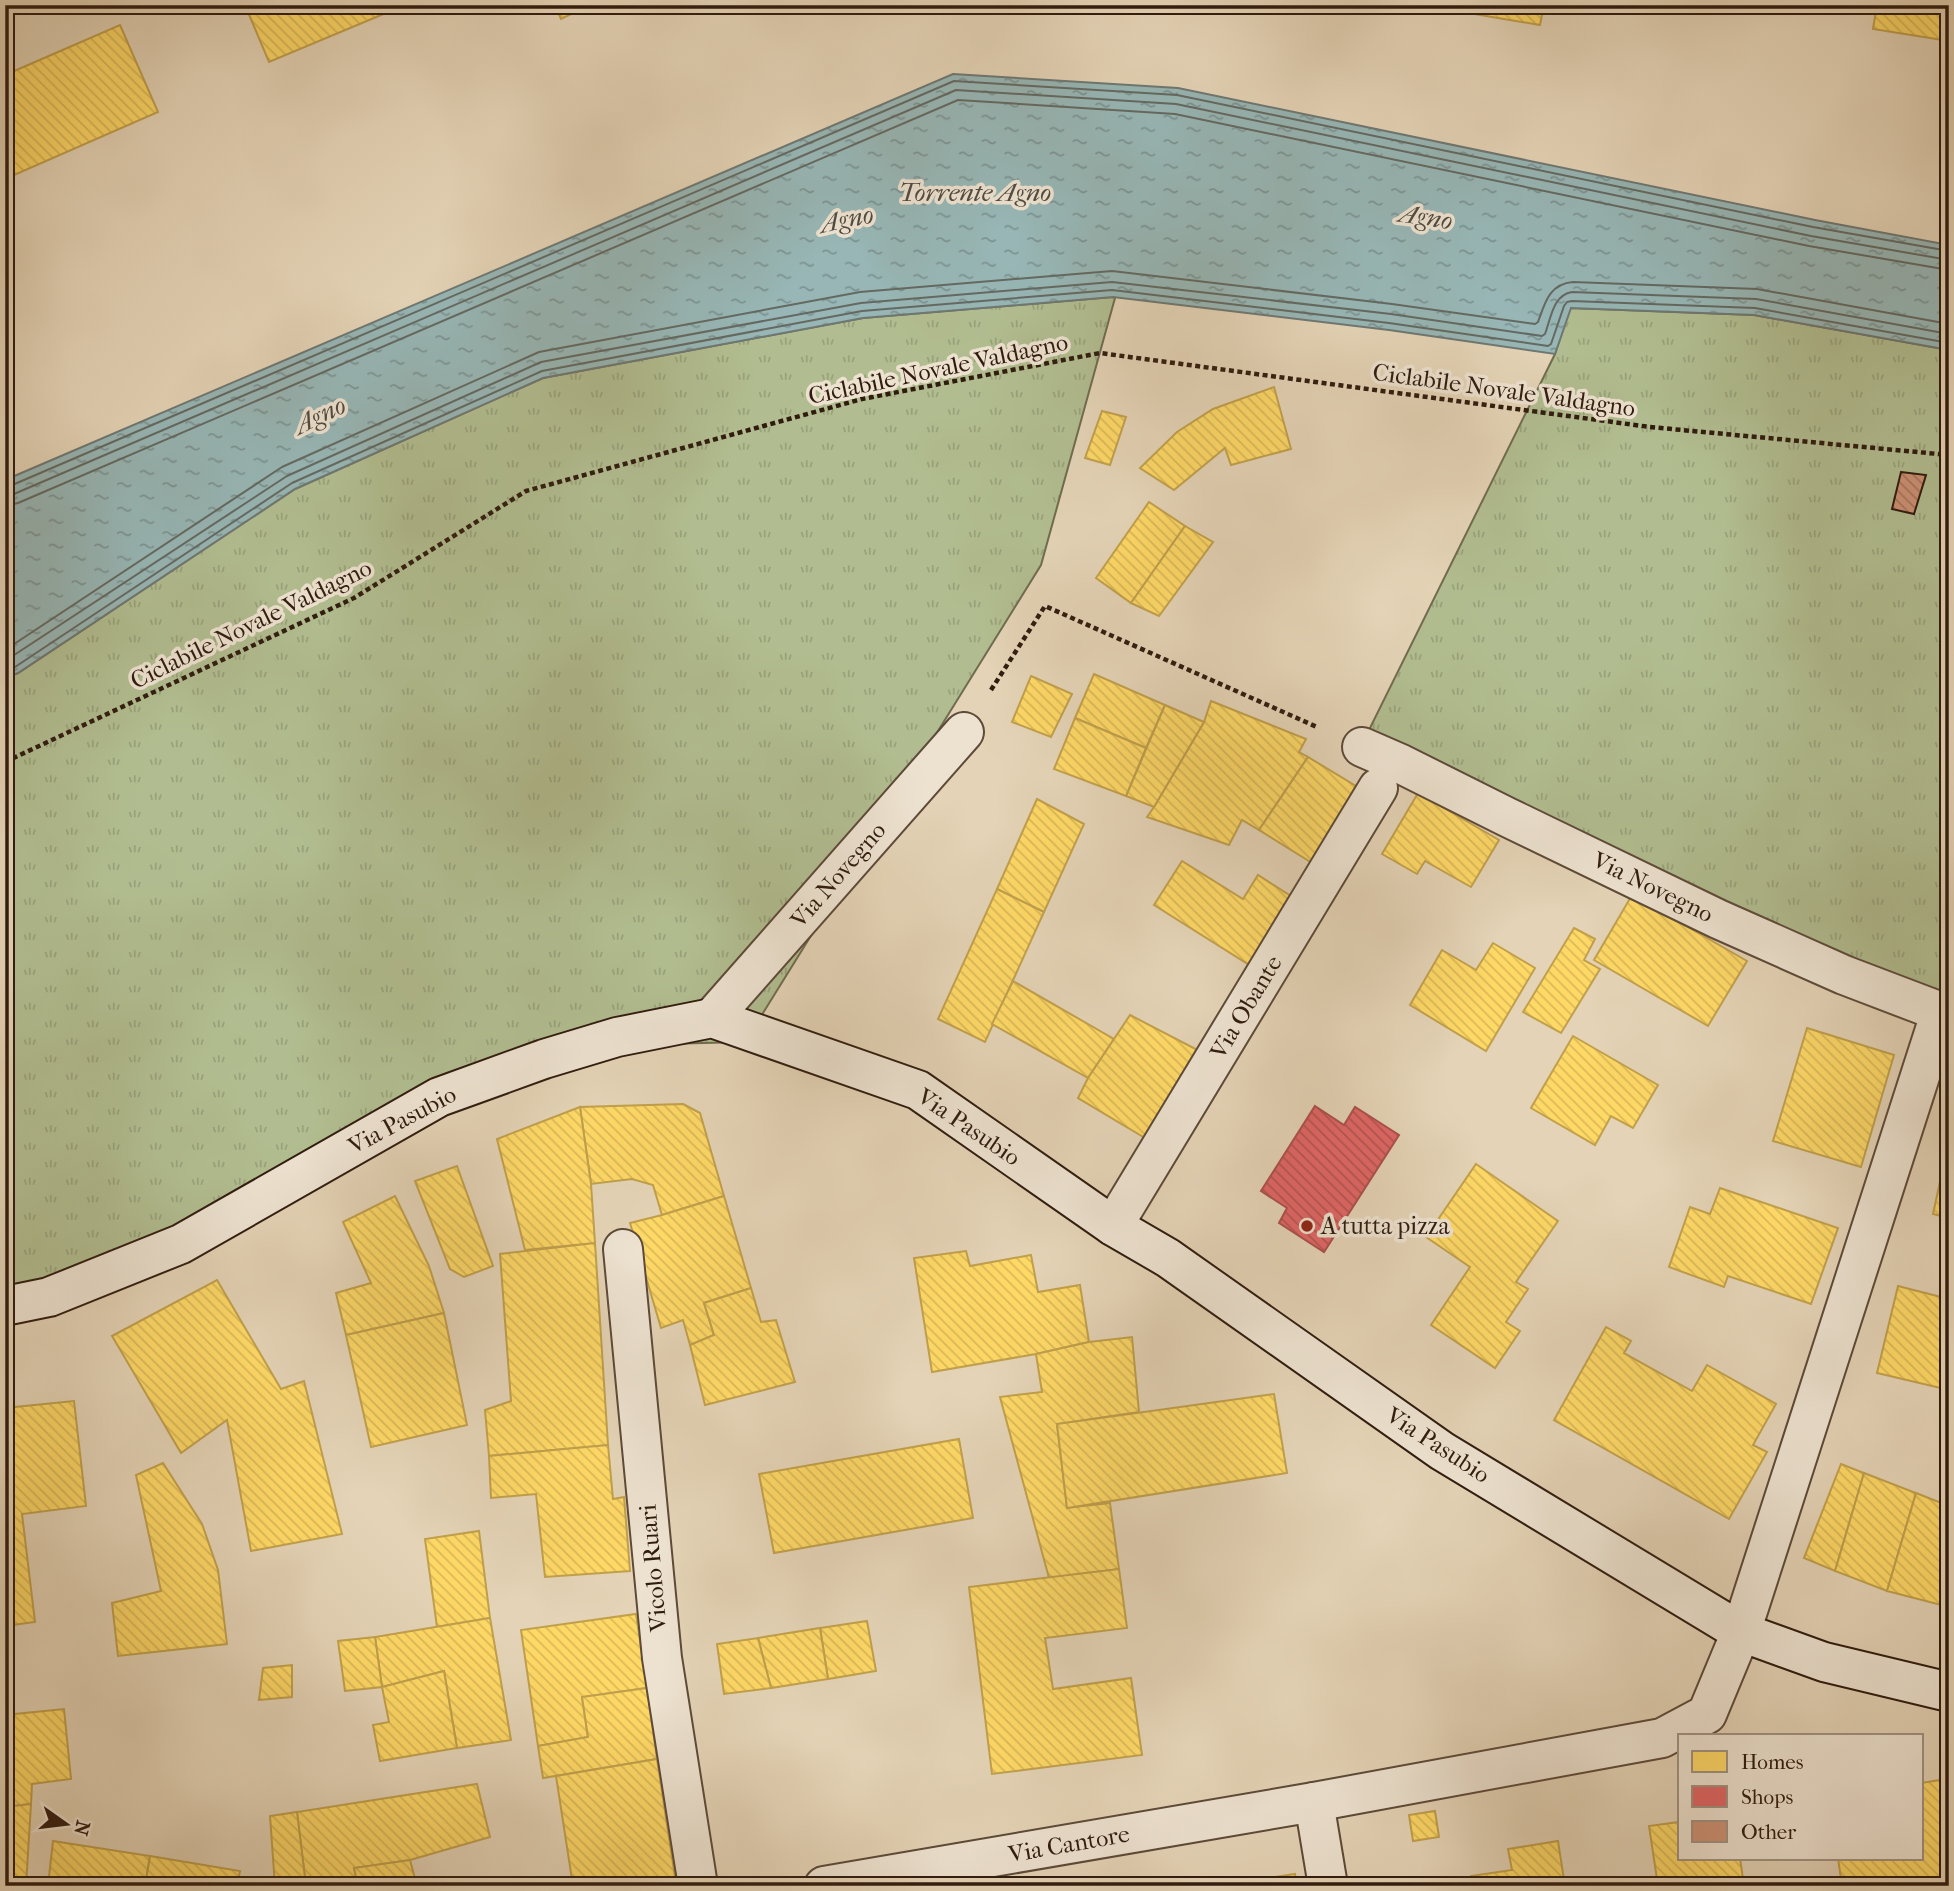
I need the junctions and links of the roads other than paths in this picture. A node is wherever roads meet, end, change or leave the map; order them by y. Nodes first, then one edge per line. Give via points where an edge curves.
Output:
1 (964, 732) road end
2 (1362, 747) road end
3 (1378, 788) dead end
4 (1945, 1013) edge
5 (712, 1018) junction
6 (1113, 1226) junction
7 (623, 1249) dead end
8 (5, 1306) edge
9 (1741, 1632) junction
10 (1949, 1692) edge
11 (1314, 1802) junction
12 (698, 1886) edge
13 (824, 1886) edge
14 (1328, 1886) edge

1 - 5 street, Via Novegno
2 - 4 street, Via Novegno via 1718,919 1844,975
3 - 6 street, Via Obante
4 - 9 street
5 - 6 street, Via Pasubio via 918,1090
5 - 8 street, Via Pasubio via 617,1037 439,1097 181,1244 49,1297
6 - 9 street, Via Pasubio via 1168,1258 1442,1451
7 - 12 street, Vicolo Ruari via 662,1658
9 - 10 street, Via Pasubio via 1824,1662
9 - 11 street, Via Cantore via 1707,1714 1662,1738
11 - 13 street, Via Cantore
11 - 14 street

